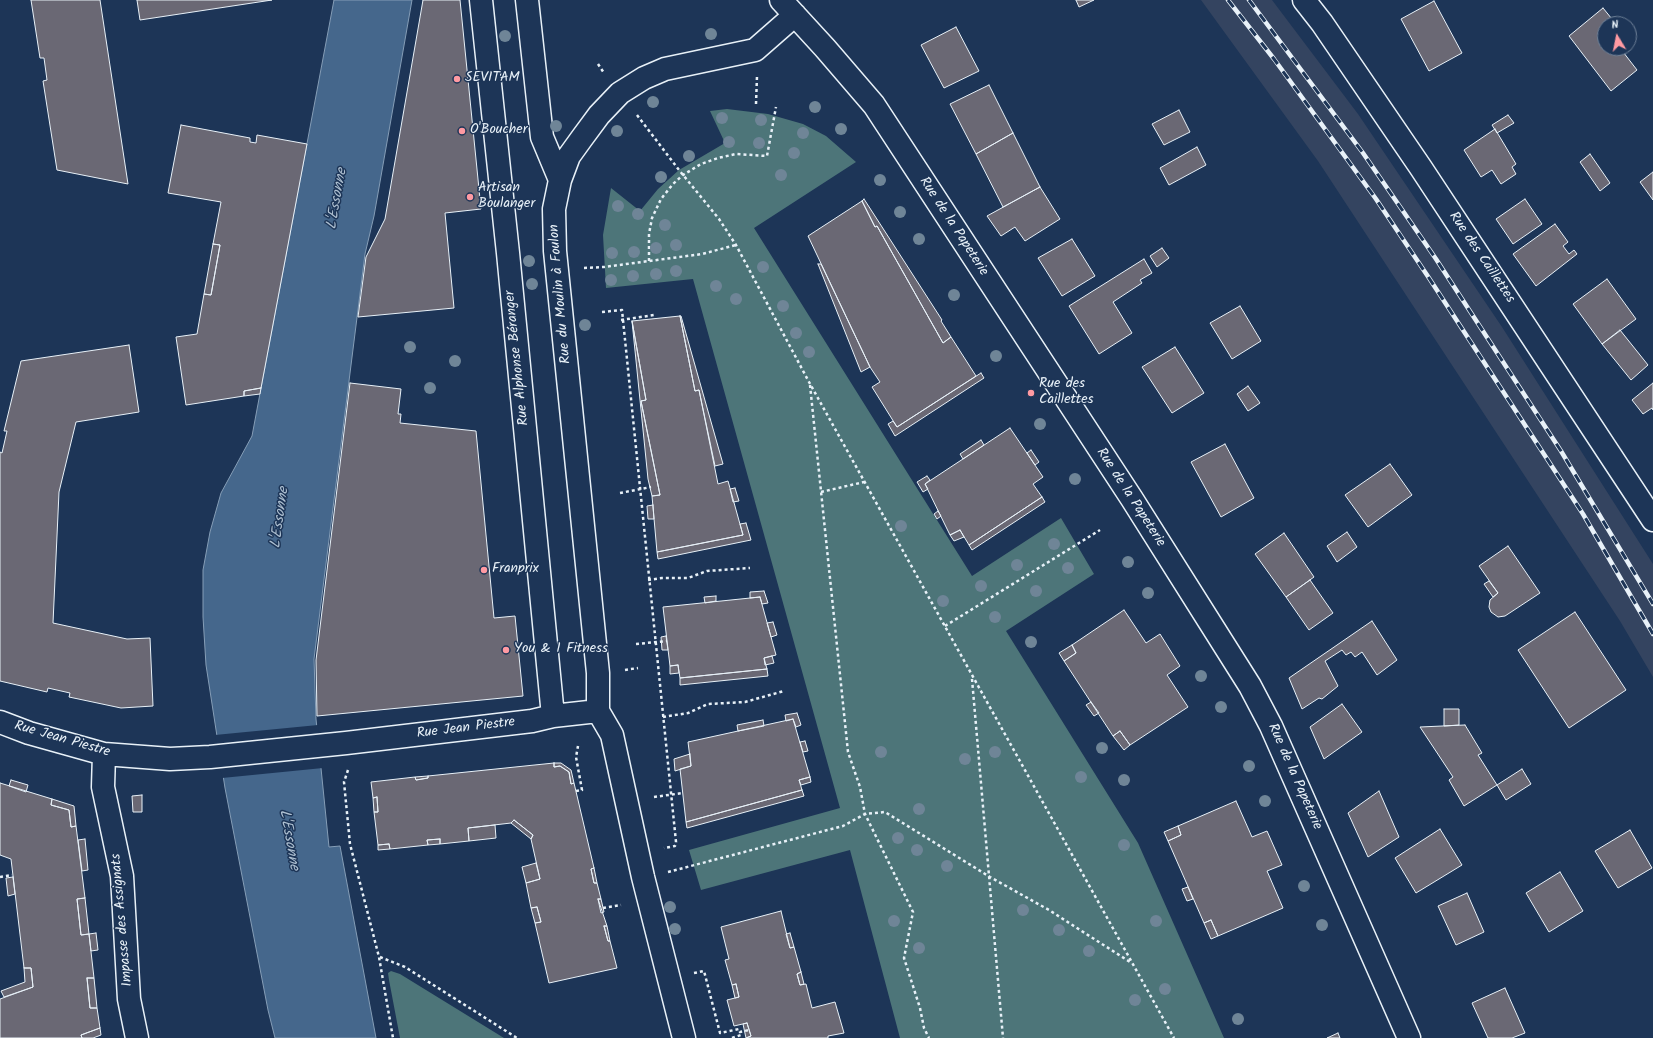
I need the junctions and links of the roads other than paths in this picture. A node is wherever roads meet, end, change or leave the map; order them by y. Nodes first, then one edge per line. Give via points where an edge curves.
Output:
1 (481, 0) edge
2 (527, 0) edge
3 (1304, 0) edge
4 (788, 8) edge
5 (560, 180) junction
6 (1653, 520) edge
7 (598, 711) junction
8 (553, 716) junction
9 (0, 722) edge
10 (104, 754) junction
11 (137, 1038) edge
12 (683, 1038) edge
13 (1409, 1038) edge

1 - 8 street, Rue Alphonse Béranger
2 - 5 street via 542,137
3 - 6 street, Rue des Caillettes via 1421,168
4 - 5 street, Rue du Moulin à Foulon via 755,50 666,69 644,78 620,93 582,138 570,156
4 - 13 street, Rue de la Papeterie via 874,105 1132,499 1250,686 1272,726
5 - 7 street, Rue du Moulin à Foulon via 554,209 554,251 598,673
7 - 8 street, Rue Jean Piestre
7 - 12 street via 612,735 643,877
8 - 10 street, Rue Jean Piestre via 532,721 210,757 170,759
9 - 10 street, Rue Jean Piestre
10 - 11 street, Impasse des Assignats via 103,787 122,876 130,999

